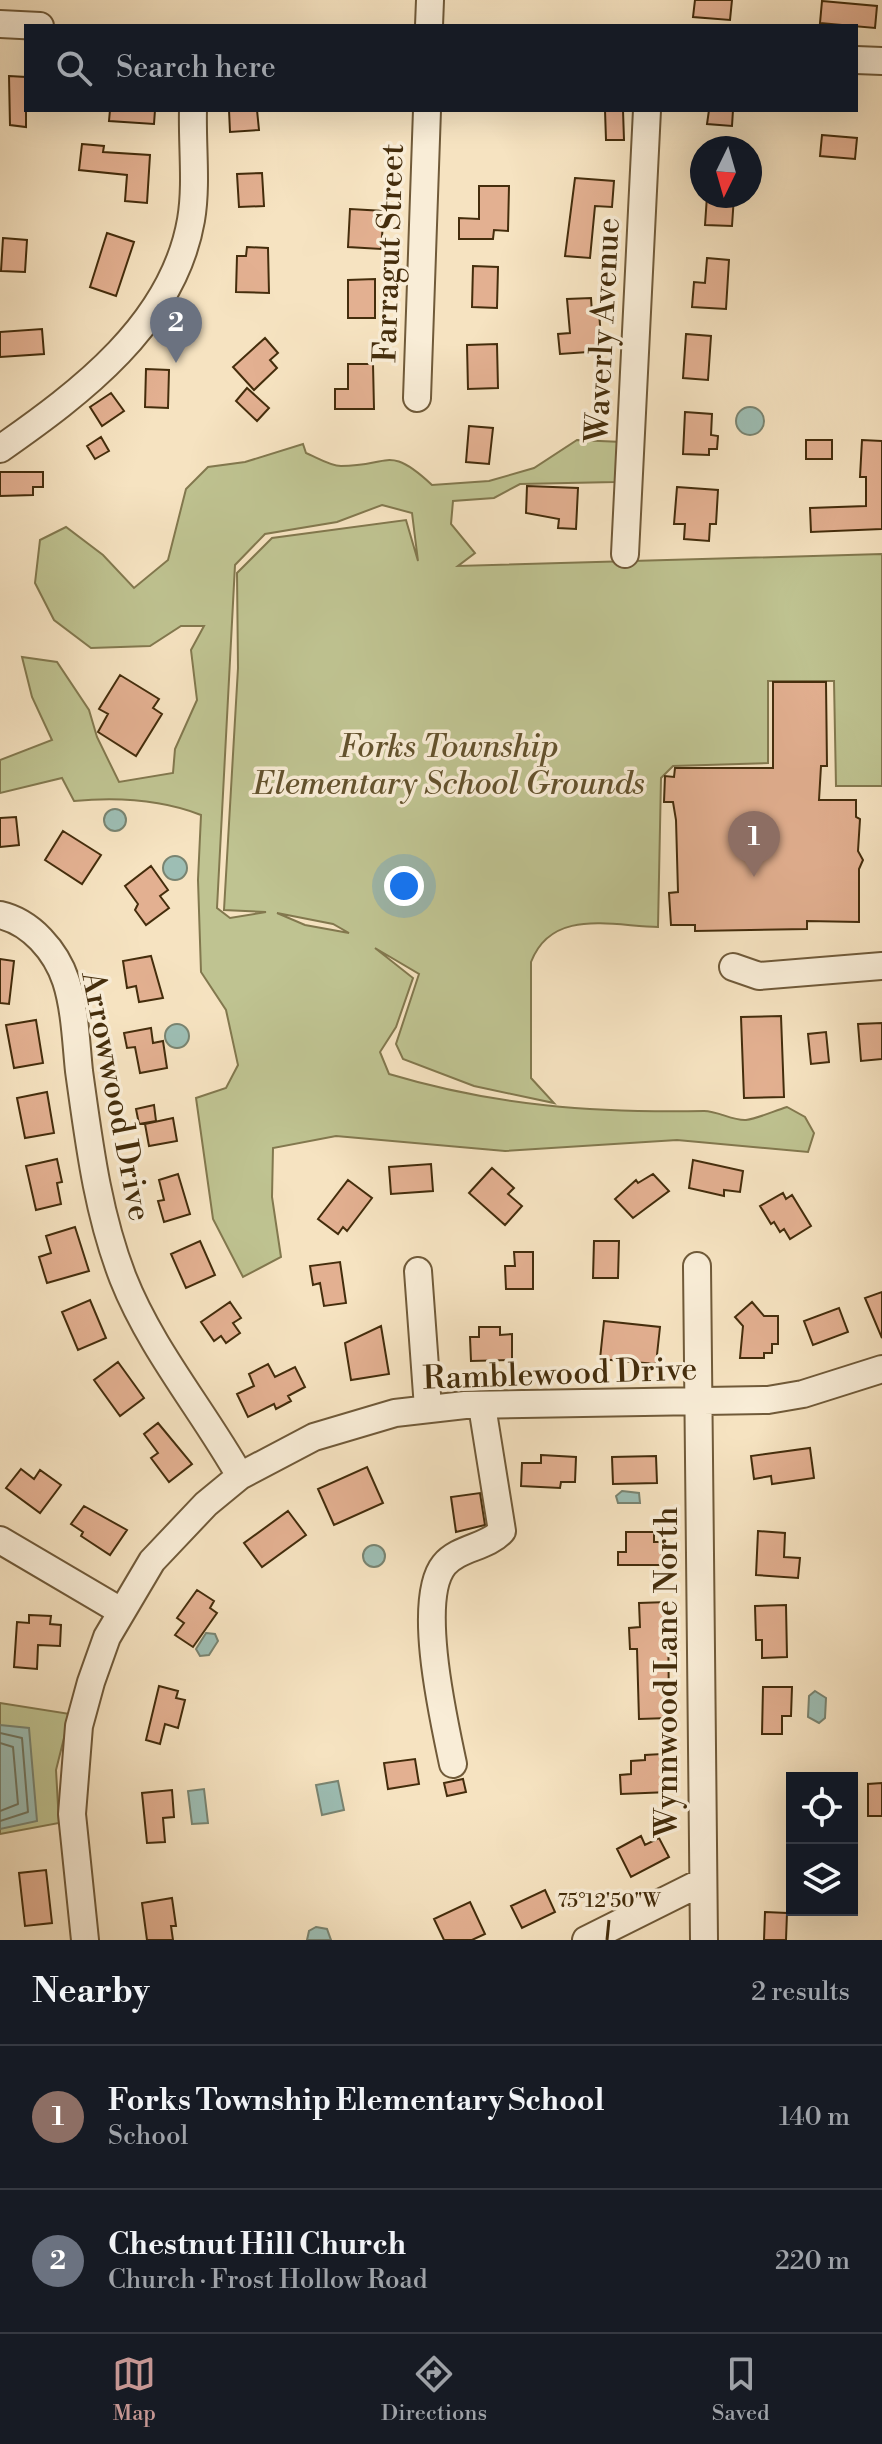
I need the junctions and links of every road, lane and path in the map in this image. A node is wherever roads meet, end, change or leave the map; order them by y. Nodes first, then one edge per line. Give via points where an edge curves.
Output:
1 (430, 0) edge
2 (0, 24) edge
3 (429, 24) edge
4 (24, 25) edge
5 (858, 60) edge
6 (882, 61) edge
7 (193, 112) edge
8 (427, 112) edge
9 (647, 112) edge
10 (417, 398) dead end
11 (0, 449) edge
12 (625, 554) dead end
13 (0, 915) edge
14 (882, 966) edge
15 (733, 967) dead end
16 (697, 1266) dead end
17 (418, 1271) dead end
18 (882, 1369) edge
19 (699, 1404) junction
20 (482, 1406) junction
21 (428, 1408) junction
22 (240, 1476) junction
23 (0, 1540) edge
24 (124, 1605) junction
25 (453, 1764) dead end
26 (702, 1882) junction
27 (85, 1940) edge
28 (586, 1940) edge
29 (704, 1940) edge

1 - 3 street
2 - 4 street
5 - 6 street
7 - 11 street via 191,220 176,271 154,310 99,374
8 - 10 street, Farragut Street
9 - 12 street, Waverly Avenue
13 - 22 street, Arrowwood Drive via 26,926 44,943 66,980 91,1158 113,1250 140,1317
14 - 15 street via 759,976
16 - 19 street, Wynnwood Lane North
17 - 21 street
18 - 19 street, Ramblewood Drive via 803,1394
19 - 20 street, Ramblewood Drive
19 - 26 street, Wynnwood Lane North
20 - 21 street, Ramblewood Drive
20 - 25 street via 502,1531 457,1554 434,1581 435,1676
21 - 22 street, Ramblewood Drive via 314,1437
22 - 24 street, Ramblewood Drive via 176,1533
23 - 24 street via 119,1610
24 - 27 street, Ramblewood Drive via 107,1637 79,1726 72,1814
26 - 28 street
26 - 29 street, Wynnwood Lane North

